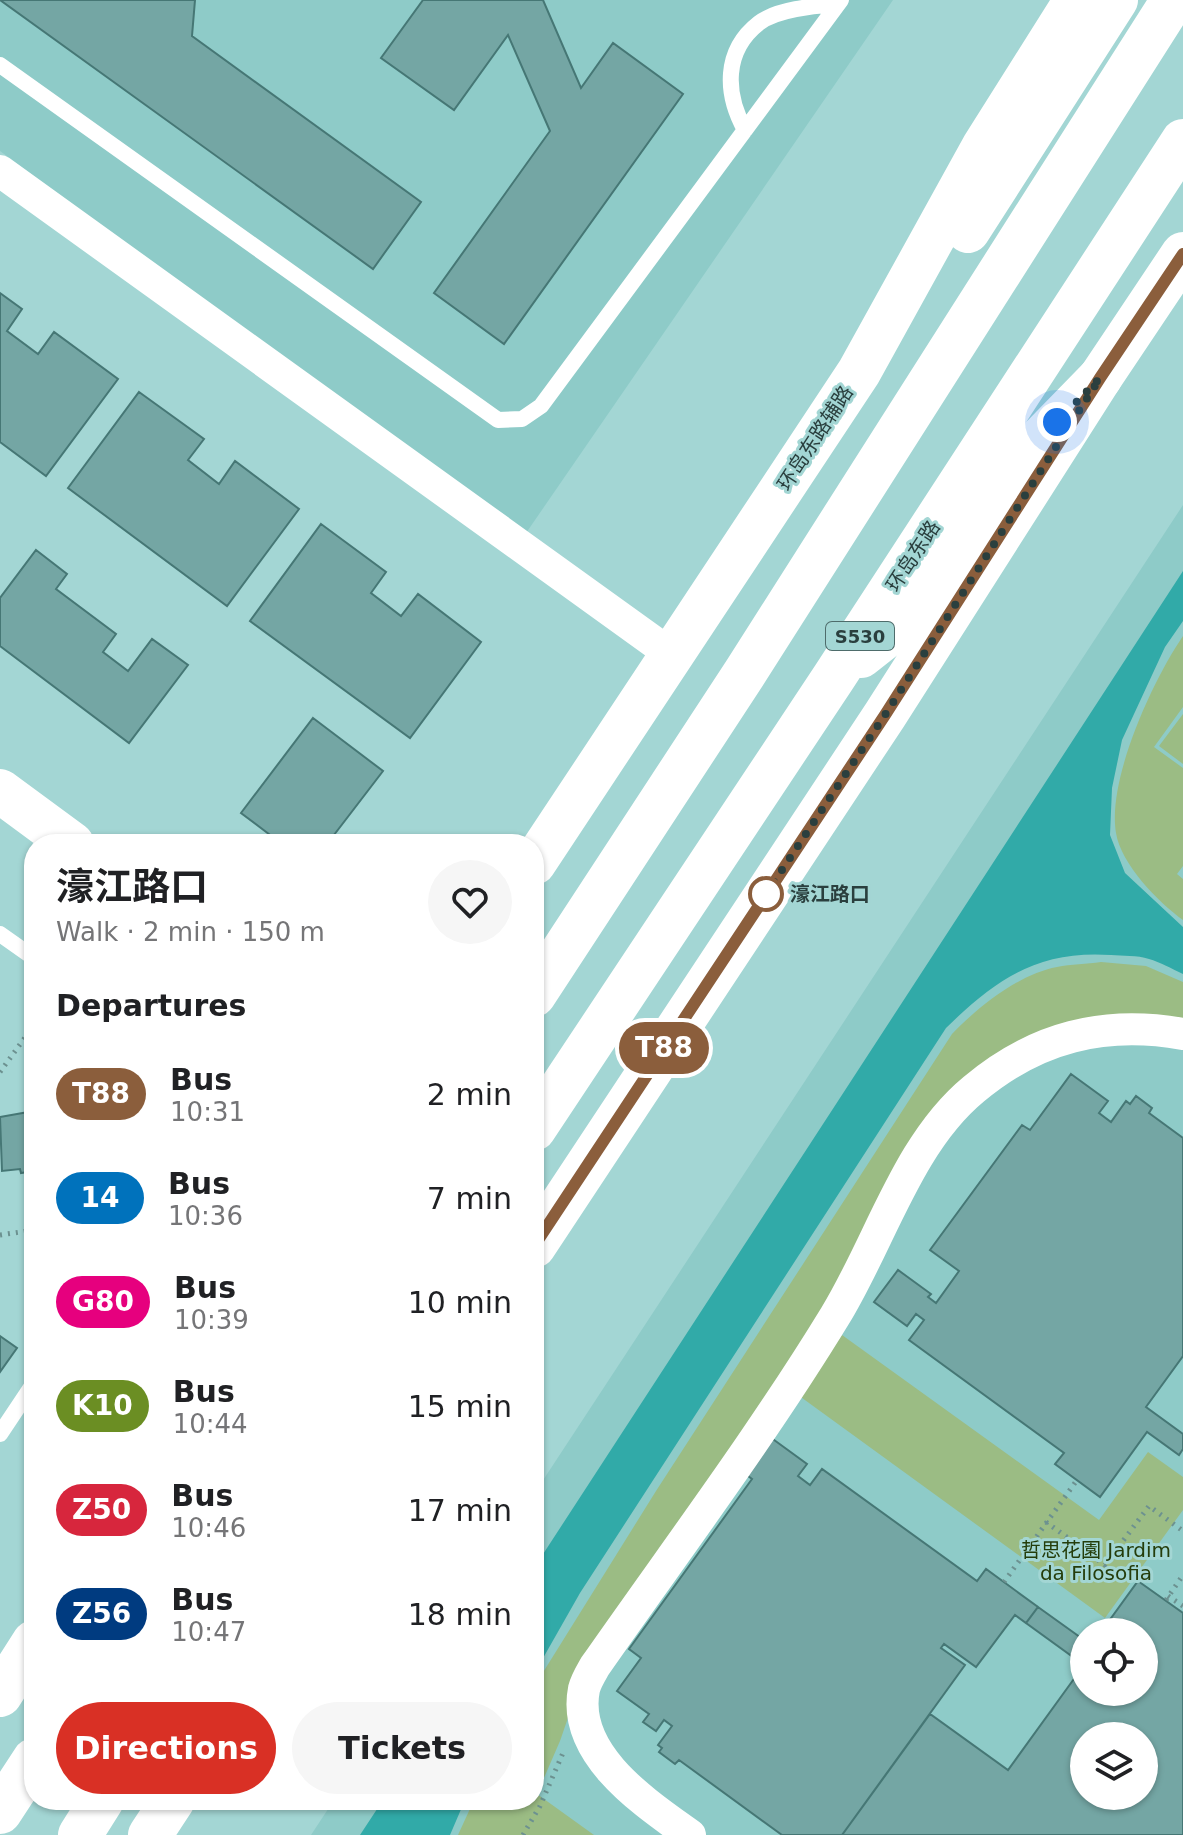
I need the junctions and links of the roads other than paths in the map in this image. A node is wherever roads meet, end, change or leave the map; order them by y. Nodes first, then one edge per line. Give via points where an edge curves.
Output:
1 (1076, 0) edge
2 (1116, 0) edge
3 (1173, 0) edge
4 (839, 2) edge
5 (0, 65) edge
6 (745, 130) junction
7 (1183, 141) edge
8 (0, 171) edge
9 (1183, 254) edge
10 (859, 372) junction
11 (1100, 378) junction
12 (672, 655) junction
13 (834, 677) junction
14 (0, 791) edge
15 (58, 834) edge
16 (544, 848) edge
17 (0, 934) edge
18 (24, 951) edge
19 (544, 980) edge
20 (1183, 1034) edge
21 (544, 1114) edge
22 (544, 1231) edge
23 (24, 1398) edge
24 (0, 1434) edge
25 (24, 1658) edge
26 (0, 1695) edge
27 (24, 1775) edge
28 (96, 1810) edge
29 (166, 1810) edge
30 (0, 1812) edge
31 (80, 1835) edge
32 (150, 1835) edge
33 (690, 1835) edge

1 - 10 main road, 环岛东路辅路 via 984,146
2 - 10 main road via 955,250
3 - 19 main road
4 - 6 lane
4 - 6 lane via 760,22 743,41 729,89
5 - 6 lane via 498,420 522,419 541,406
7 - 13 main road, 环岛东路 / S530
8 - 12 street
9 - 11 main road
10 - 12 main road, 环岛东路辅路
11 - 13 main road via 1014,466 918,611
11 - 22 main road
12 - 16 main road, 环岛东路辅路
13 - 21 main road, 环岛东路 / S530
14 - 15 main road
17 - 18 lane
20 - 33 street via 1124,1029 1052,1042 1015,1058 948,1115 904,1181 854,1285 776,1409 595,1666 584,1687 583,1715 593,1745 623,1781
23 - 24 lane
25 - 26 main road
27 - 30 main road
28 - 31 main road
29 - 32 main road

